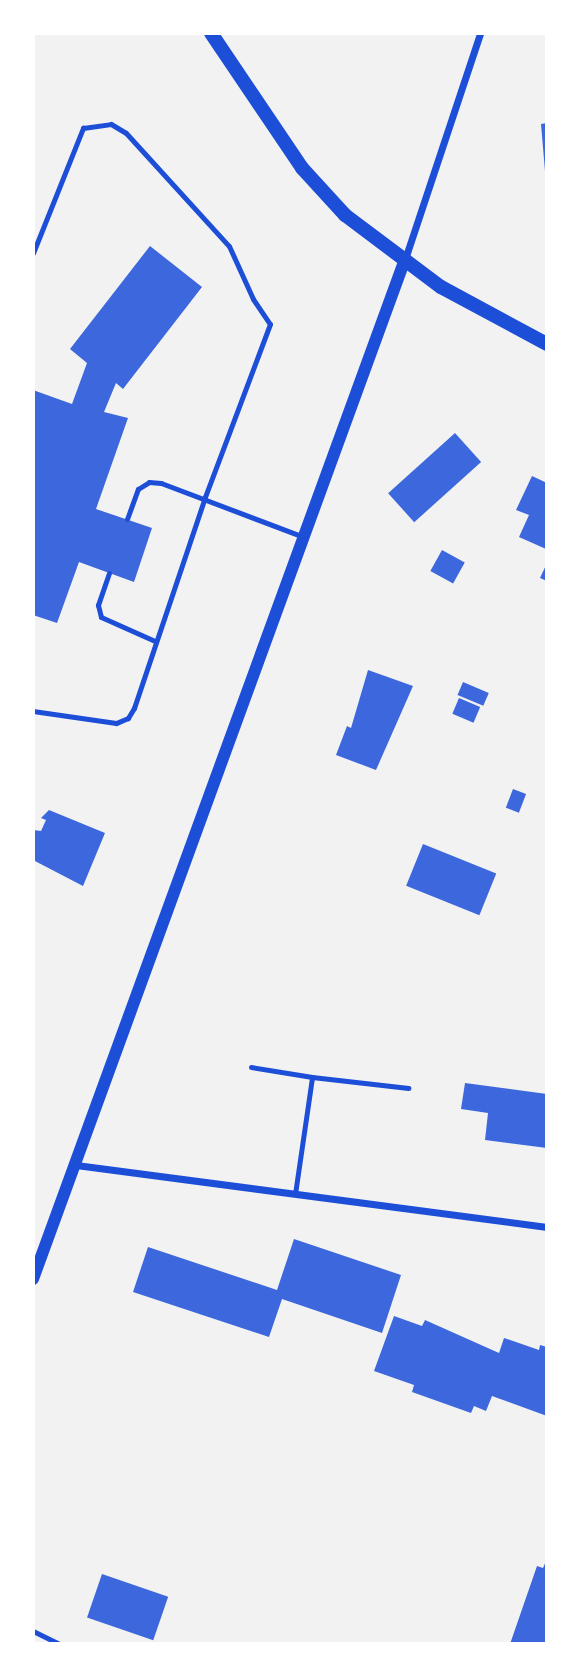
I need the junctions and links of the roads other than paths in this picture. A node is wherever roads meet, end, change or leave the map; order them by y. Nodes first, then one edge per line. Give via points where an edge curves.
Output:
1 (211, 33) edge
2 (480, 33) edge
3 (33, 253) edge
4 (404, 262) junction
5 (547, 344) edge
6 (205, 497) junction
7 (127, 520) dead end
8 (304, 537) junction
9 (109, 573) dead end
10 (155, 641) junction
11 (33, 711) edge
12 (251, 1068) dead end
13 (312, 1077) junction
14 (408, 1088) dead end
15 (76, 1164) junction
16 (295, 1194) junction
17 (547, 1227) edge
18 (33, 1279) edge
19 (33, 1631) edge
20 (60, 1644) edge

1 - 4 main road via 302,168 345,215
2 - 4 street
3 - 6 lane via 83,128 95,123 111,124 126,133 229,246 270,324
4 - 5 main road via 441,288
4 - 8 street
6 - 7 lane via 149,482 138,489
6 - 8 lane
6 - 10 lane
8 - 15 street
9 - 10 lane via 98,605 102,617
10 - 11 lane via 128,718 116,723
12 - 13 lane
13 - 14 lane
13 - 16 lane
15 - 16 street
15 - 18 street
16 - 17 street
19 - 20 lane

